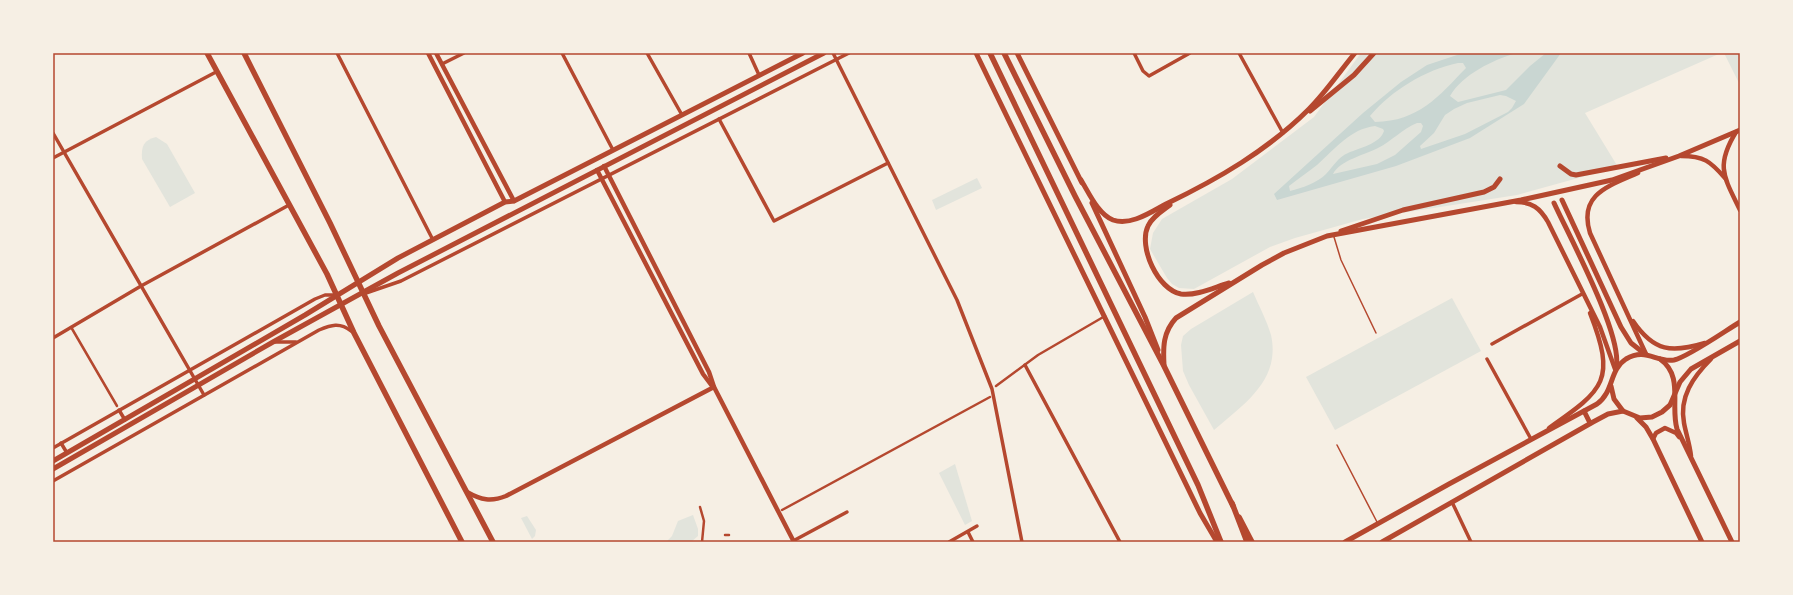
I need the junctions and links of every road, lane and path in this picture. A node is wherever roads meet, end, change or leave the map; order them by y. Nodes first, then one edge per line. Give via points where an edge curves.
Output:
1 (207, 53) edge
2 (244, 53) edge
3 (337, 53) edge
4 (428, 53) edge
5 (436, 53) edge
6 (464, 53) edge
7 (562, 53) edge
8 (647, 53) edge
9 (749, 53) edge
10 (803, 53) edge
11 (824, 53) edge
12 (833, 53) edge
13 (849, 53) edge
14 (976, 53) edge
15 (990, 53) edge
16 (1004, 53) edge
17 (1017, 53) edge
18 (1134, 53) edge
19 (1190, 53) edge
20 (1239, 53) edge
21 (1355, 53) edge
22 (1374, 53) edge
23 (837, 59) junction
24 (442, 64) junction
25 (216, 72) junction
26 (759, 74) junction
27 (682, 115) junction
28 (719, 119) junction
29 (1738, 131) edge
30 (53, 133) edge
31 (1283, 133) junction
32 (612, 150) junction
33 (65, 152) junction
34 (1679, 156) junction
35 (53, 158) edge
36 (888, 163) junction
37 (604, 166) junction
38 (1560, 166) dead end
39 (1648, 168) junction
40 (597, 170) junction
41 (609, 176) junction
42 (602, 179) junction
43 (1081, 180) junction
44 (1500, 180) dead end
45 (1726, 180) junction
46 (1180, 197) junction
47 (1562, 200) dead end
48 (514, 201) junction
49 (505, 202) junction
50 (1510, 202) junction
51 (1554, 203) dead end
52 (289, 205) junction
53 (1740, 210) edge
54 (1330, 236) junction
55 (432, 240) junction
56 (1238, 280) junction
57 (357, 282) junction
58 (1578, 284) junction
59 (142, 286) junction
60 (363, 294) junction
61 (1582, 294) junction
62 (336, 296) junction
63 (341, 306) junction
64 (1625, 309) junction
65 (1105, 316) junction
66 (1740, 322) edge
67 (71, 327) junction
68 (354, 332) junction
69 (1376, 334) dead end
70 (53, 338) edge
71 (273, 342) junction
72 (297, 342) junction
73 (1740, 342) edge
74 (1705, 343) junction
75 (1492, 344) dead end
76 (1646, 354) junction
77 (1714, 356) junction
78 (1659, 358) junction
79 (1487, 359) dead end
80 (1025, 365) junction
81 (1164, 366) junction
82 (190, 370) junction
83 (1615, 371) junction
84 (195, 379) junction
85 (198, 385) junction
86 (996, 386) dead end
87 (1611, 386) junction
88 (714, 387) junction
89 (1675, 391) junction
90 (204, 395) junction
91 (990, 397) dead end
92 (118, 408) junction
93 (1584, 411) junction
94 (1623, 411) junction
95 (1635, 417) junction
96 (125, 420) junction
97 (1590, 423) junction
98 (1541, 433) junction
99 (1681, 438) junction
100 (1531, 439) junction
101 (1654, 440) junction
102 (61, 443) junction
103 (1337, 445) dead end
104 (53, 448) edge
105 (67, 453) junction
106 (1691, 460) junction
107 (53, 461) edge
108 (53, 469) edge
109 (53, 481) edge
110 (466, 491) junction
111 (1452, 502) junction
112 (1232, 503) junction
113 (700, 507) dead end
114 (782, 510) dead end
115 (847, 512) dead end
116 (1378, 524) junction
117 (977, 526) dead end
118 (968, 532) junction
119 (725, 535) dead end
120 (729, 535) dead end
121 (462, 542) edge
122 (492, 542) edge
123 (702, 542) edge
124 (793, 542) edge
125 (949, 542) edge
126 (973, 542) edge
127 (1022, 542) edge
128 (1120, 542) edge
129 (1217, 542) edge
130 (1221, 542) edge
131 (1247, 542) edge
132 (1252, 542) edge
133 (1346, 542) edge
134 (1382, 542) edge
135 (1471, 542) edge
136 (1702, 542) edge
137 (1732, 542) edge

1 - 25 main road
2 - 57 main road
3 - 55 street
4 - 49 street
5 - 24 street
6 - 24 street
7 - 32 street
8 - 27 street
9 - 26 street
10 - 26 main road
11 - 37 main road
12 - 23 street
13 - 23 street
14 - 65 main road
15 - 130 main road via 1195,478
16 - 81 main road
17 - 43 main road
18 - 19 street via 1143,71 1149,76
20 - 31 street
21 - 31 main road via 1309,108
22 - 31 main road via 1354,75
23 - 28 street
23 - 36 street
24 - 48 street
25 - 33 street
25 - 52 main road
26 - 27 main road
27 - 32 main road
28 - 36 street via 774,221
28 - 41 street
29 - 34 main road
29 - 45 street via 1725,154
30 - 33 street
31 - 46 main road via 1250,158
32 - 48 main road
33 - 35 street
33 - 59 street
34 - 38 main road via 1576,175
34 - 39 main road
34 - 45 street via 1703,158
36 - 127 street via 957,300 992,389
37 - 40 main road
37 - 41 street
39 - 50 main road via 1612,180
39 - 64 street via 1602,190 1594,198 1587,214 1590,233
40 - 42 street
40 - 60 main road
41 - 42 street
41 - 88 street via 709,372
42 - 60 street via 401,281
42 - 88 street via 703,374
43 - 46 main road via 1102,212 1112,220 1131,221
43 - 81 main road via 1145,317
44 - 54 main road via 1484,192 1389,214
45 - 53 street
46 - 56 main road via 1152,219 1145,233 1148,257 1162,282 1173,291 1186,294
47 - 76 main road via 1621,327 1631,343
48 - 49 main road
49 - 55 main road
50 - 54 main road
50 - 58 street via 1530,204 1538,207 1543,213
51 - 83 main road via 1610,328 1617,350
52 - 59 street
52 - 62 main road via 327,274
54 - 56 main road via 1284,253
54 - 69 lane
55 - 57 main road
56 - 81 main road via 1183,313 1170,324 1164,337
57 - 60 main road
57 - 62 main road
58 - 61 street
58 - 83 street via 1607,342
59 - 67 street
59 - 82 street
60 - 63 main road
60 - 110 main road
61 - 75 street
61 - 98 street via 1603,347 1603,375 1594,391 1582,404
62 - 63 main road
62 - 82 street via 325,295 315,299
62 - 84 main road
63 - 68 main road
63 - 71 main road
64 - 74 street via 1646,337 1662,347 1683,348
64 - 76 street
65 - 80 street
65 - 129 main road via 1200,513
66 - 74 main road
67 - 70 street
67 - 92 street
68 - 72 street via 343,326 334,325
68 - 121 main road
71 - 72 street
71 - 85 main road
72 - 90 street
73 - 77 main road
74 - 78 main road via 1678,358
76 - 78 main road
76 - 83 main road via 1626,360
77 - 89 main road via 1691,369
77 - 106 street via 1692,381 1685,399 1684,423
78 - 89 main road via 1673,374
79 - 100 street
80 - 86 street
80 - 128 street
81 - 112 main road
82 - 84 street
82 - 92 street
83 - 87 main road
84 - 85 street
84 - 96 main road
85 - 90 street
85 - 108 main road
87 - 93 main road via 1602,401
87 - 94 main road via 1614,399
88 - 110 street via 506,496 487,500
88 - 124 street
89 - 95 main road via 1670,404 1662,412 1652,417
89 - 99 main road via 1675,421
90 - 109 street
91 - 114 street
92 - 96 street
92 - 102 street
93 - 97 main road
93 - 98 main road
94 - 95 main road
94 - 97 main road via 1608,414
95 - 101 main road via 1646,427
96 - 105 main road
97 - 111 main road
98 - 100 main road
99 - 101 street via 1665,428 1656,433
99 - 106 main road
100 - 116 main road
101 - 136 main road
102 - 104 street
102 - 105 street
103 - 116 lane
105 - 107 main road
106 - 137 main road
110 - 122 main road
111 - 134 main road
111 - 135 street
112 - 131 main road
112 - 132 main road
113 - 123 street via 704,521
115 - 124 street
116 - 133 main road
117 - 118 street
118 - 125 street
118 - 126 street
119 - 120 street

